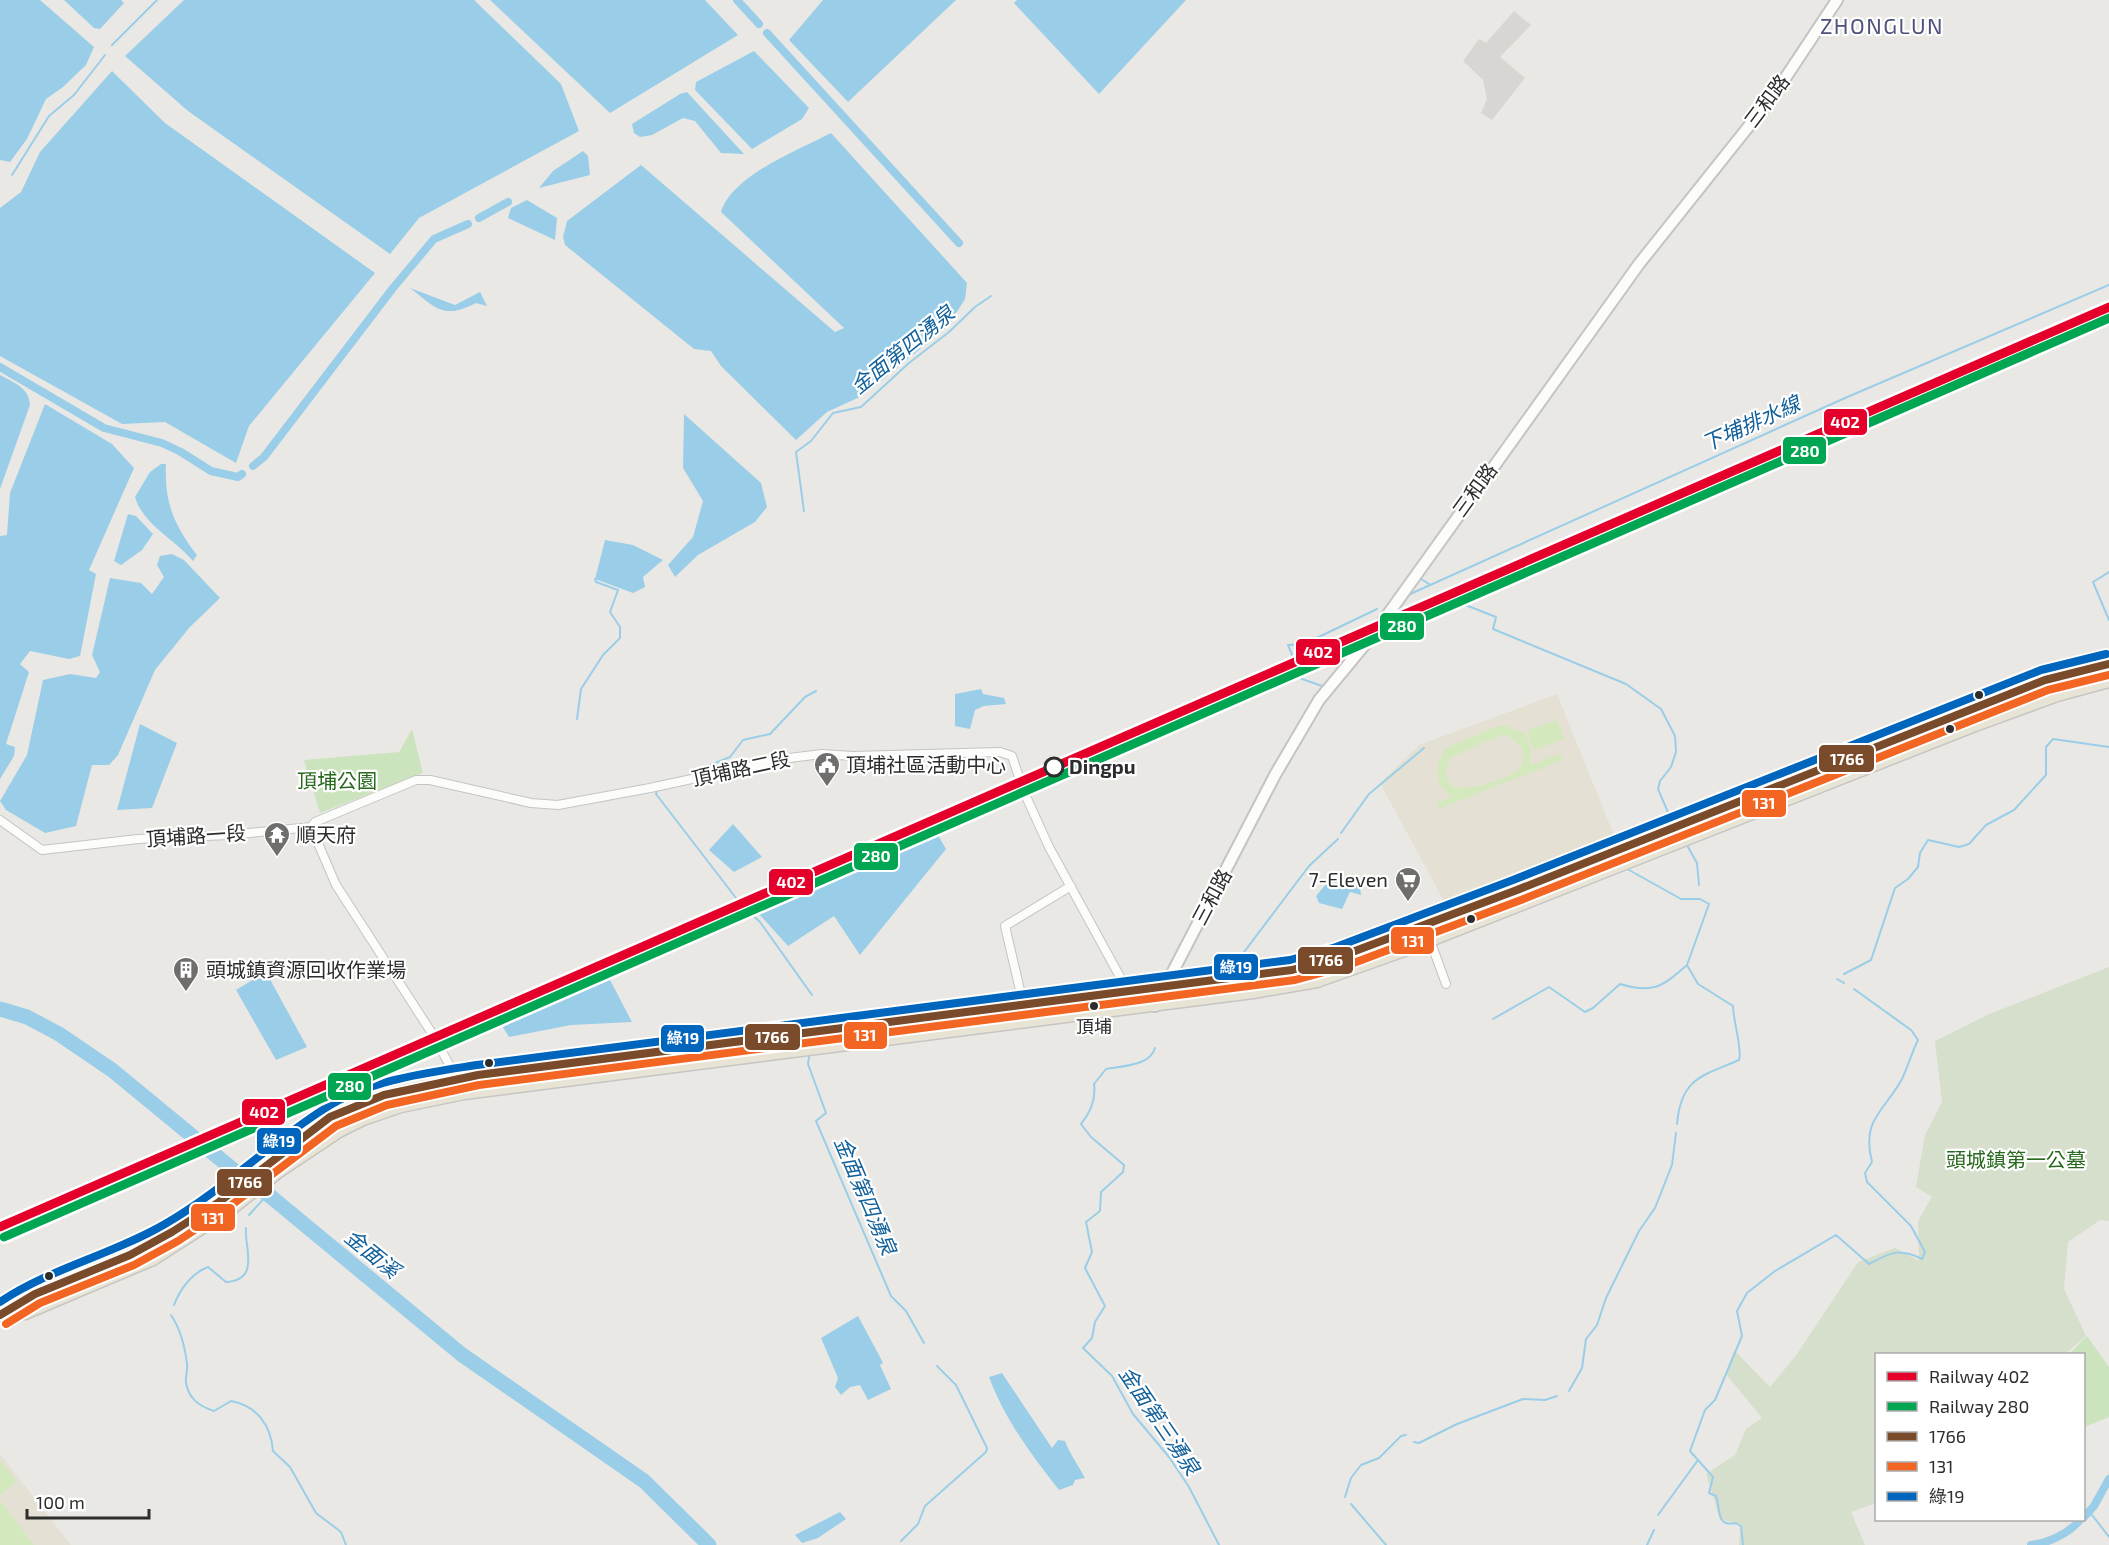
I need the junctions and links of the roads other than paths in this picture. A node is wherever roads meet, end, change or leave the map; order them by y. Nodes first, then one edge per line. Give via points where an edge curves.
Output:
1 (1837, 0) edge
2 (2109, 664) edge
3 (2109, 681) edge
4 (0, 820) edge
5 (311, 827) junction
6 (1071, 886) junction
7 (1516, 887) junction
8 (1522, 903) junction
9 (1430, 940) junction
10 (1446, 984) dead end
11 (1165, 987) junction
12 (1127, 993) junction
13 (1155, 1006) junction
14 (1024, 1007) junction
15 (1137, 1008) junction
16 (457, 1079) junction
17 (464, 1093) junction
18 (270, 1171) junction
19 (0, 1315) edge

1 - 11 main road, 三和路 via 1776,92 1646,256 1376,631 1319,700 1275,775
2 - 7 main road via 2044,681
3 - 8 main road via 1975,725
4 - 5 street, 頂埔路一段 via 42,850
5 - 6 street, 頂埔路二段 via 416,780 558,805 766,761 1000,752 1012,756 1024,792
5 - 16 street via 336,885 435,1038
6 - 12 street, 頂埔路二段
6 - 14 street via 1005,926
7 - 8 main road
7 - 11 main road via 1339,957 1292,970
8 - 9 main road
9 - 10 street
9 - 13 main road via 1317,981
11 - 12 main road
11 - 13 main road, 三和路
12 - 14 main road
12 - 15 street, 頂埔路二段
13 - 15 main road
14 - 16 main road
15 - 17 main road
16 - 17 street
16 - 18 main road via 402,1089 350,1106 330,1117
17 - 18 main road via 401,1106 363,1119
18 - 19 main road via 148,1246 22,1298
18 - 19 main road via 236,1204 153,1259 25,1314

